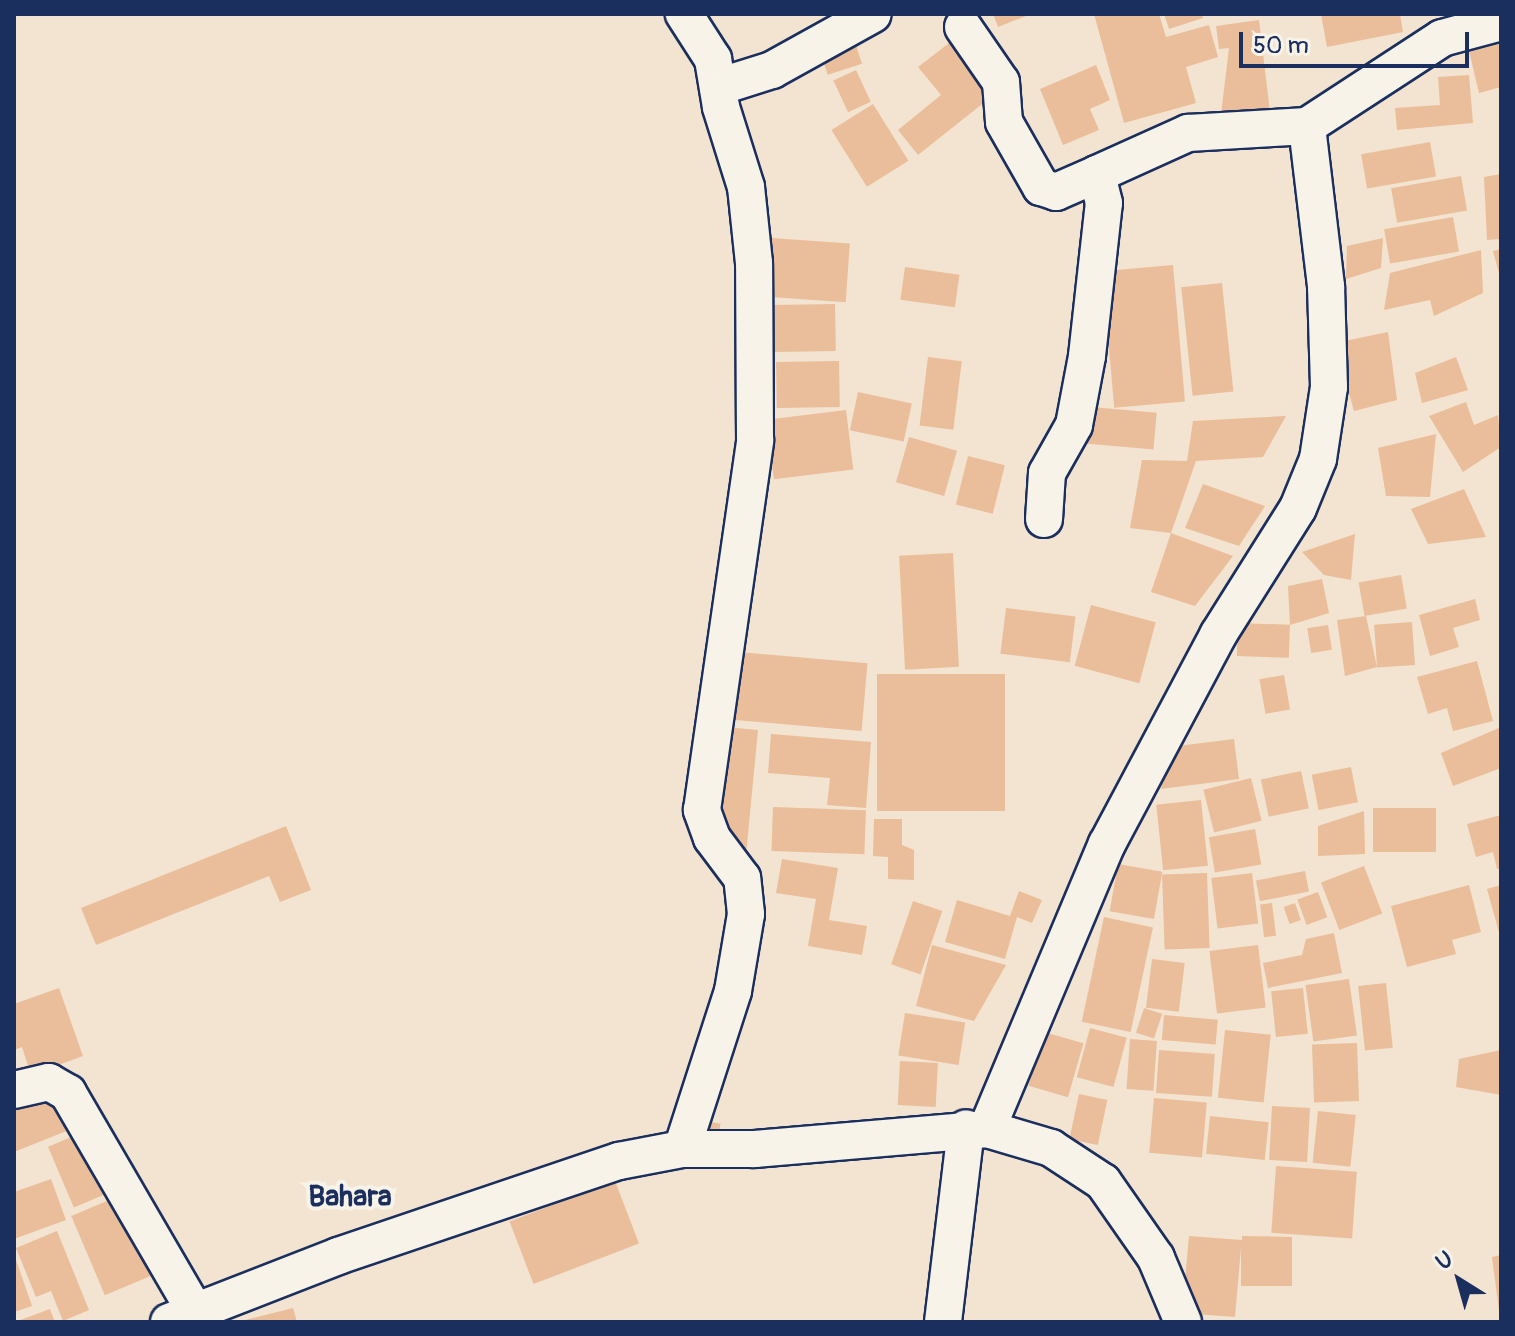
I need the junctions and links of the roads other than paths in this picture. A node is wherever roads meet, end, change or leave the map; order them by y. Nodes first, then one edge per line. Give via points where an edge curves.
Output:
1 (684, 14) edge
2 (873, 14) edge
3 (1501, 22) edge
4 (963, 27) dead end
5 (718, 87) junction
6 (1307, 126) junction
7 (1097, 174) junction
8 (1044, 519) dead end
9 (14, 1090) edge
10 (977, 1129) junction
11 (682, 1149) junction
12 (182, 1317) edge
13 (943, 1322) edge
14 (1183, 1322) edge

1 - 5 street via 711,54
2 - 5 street via 772,70
3 - 6 street via 1442,38
4 - 7 street via 1001,82 1004,122 1041,187 1056,192
5 - 11 street via 748,203 755,440 702,815 747,894 733,991
6 - 7 street via 1188,133
6 - 10 street via 1326,286 1329,387 1318,459 1298,508 1179,704 1107,844
7 - 8 street via 1104,203 1087,356 1074,425 1047,473
9 - 12 street via 49,1082 68,1093
10 - 11 street via 755,1149
10 - 13 street
10 - 14 street via 1051,1148 1103,1182 1156,1258
11 - 12 street via 605,1165 338,1256

